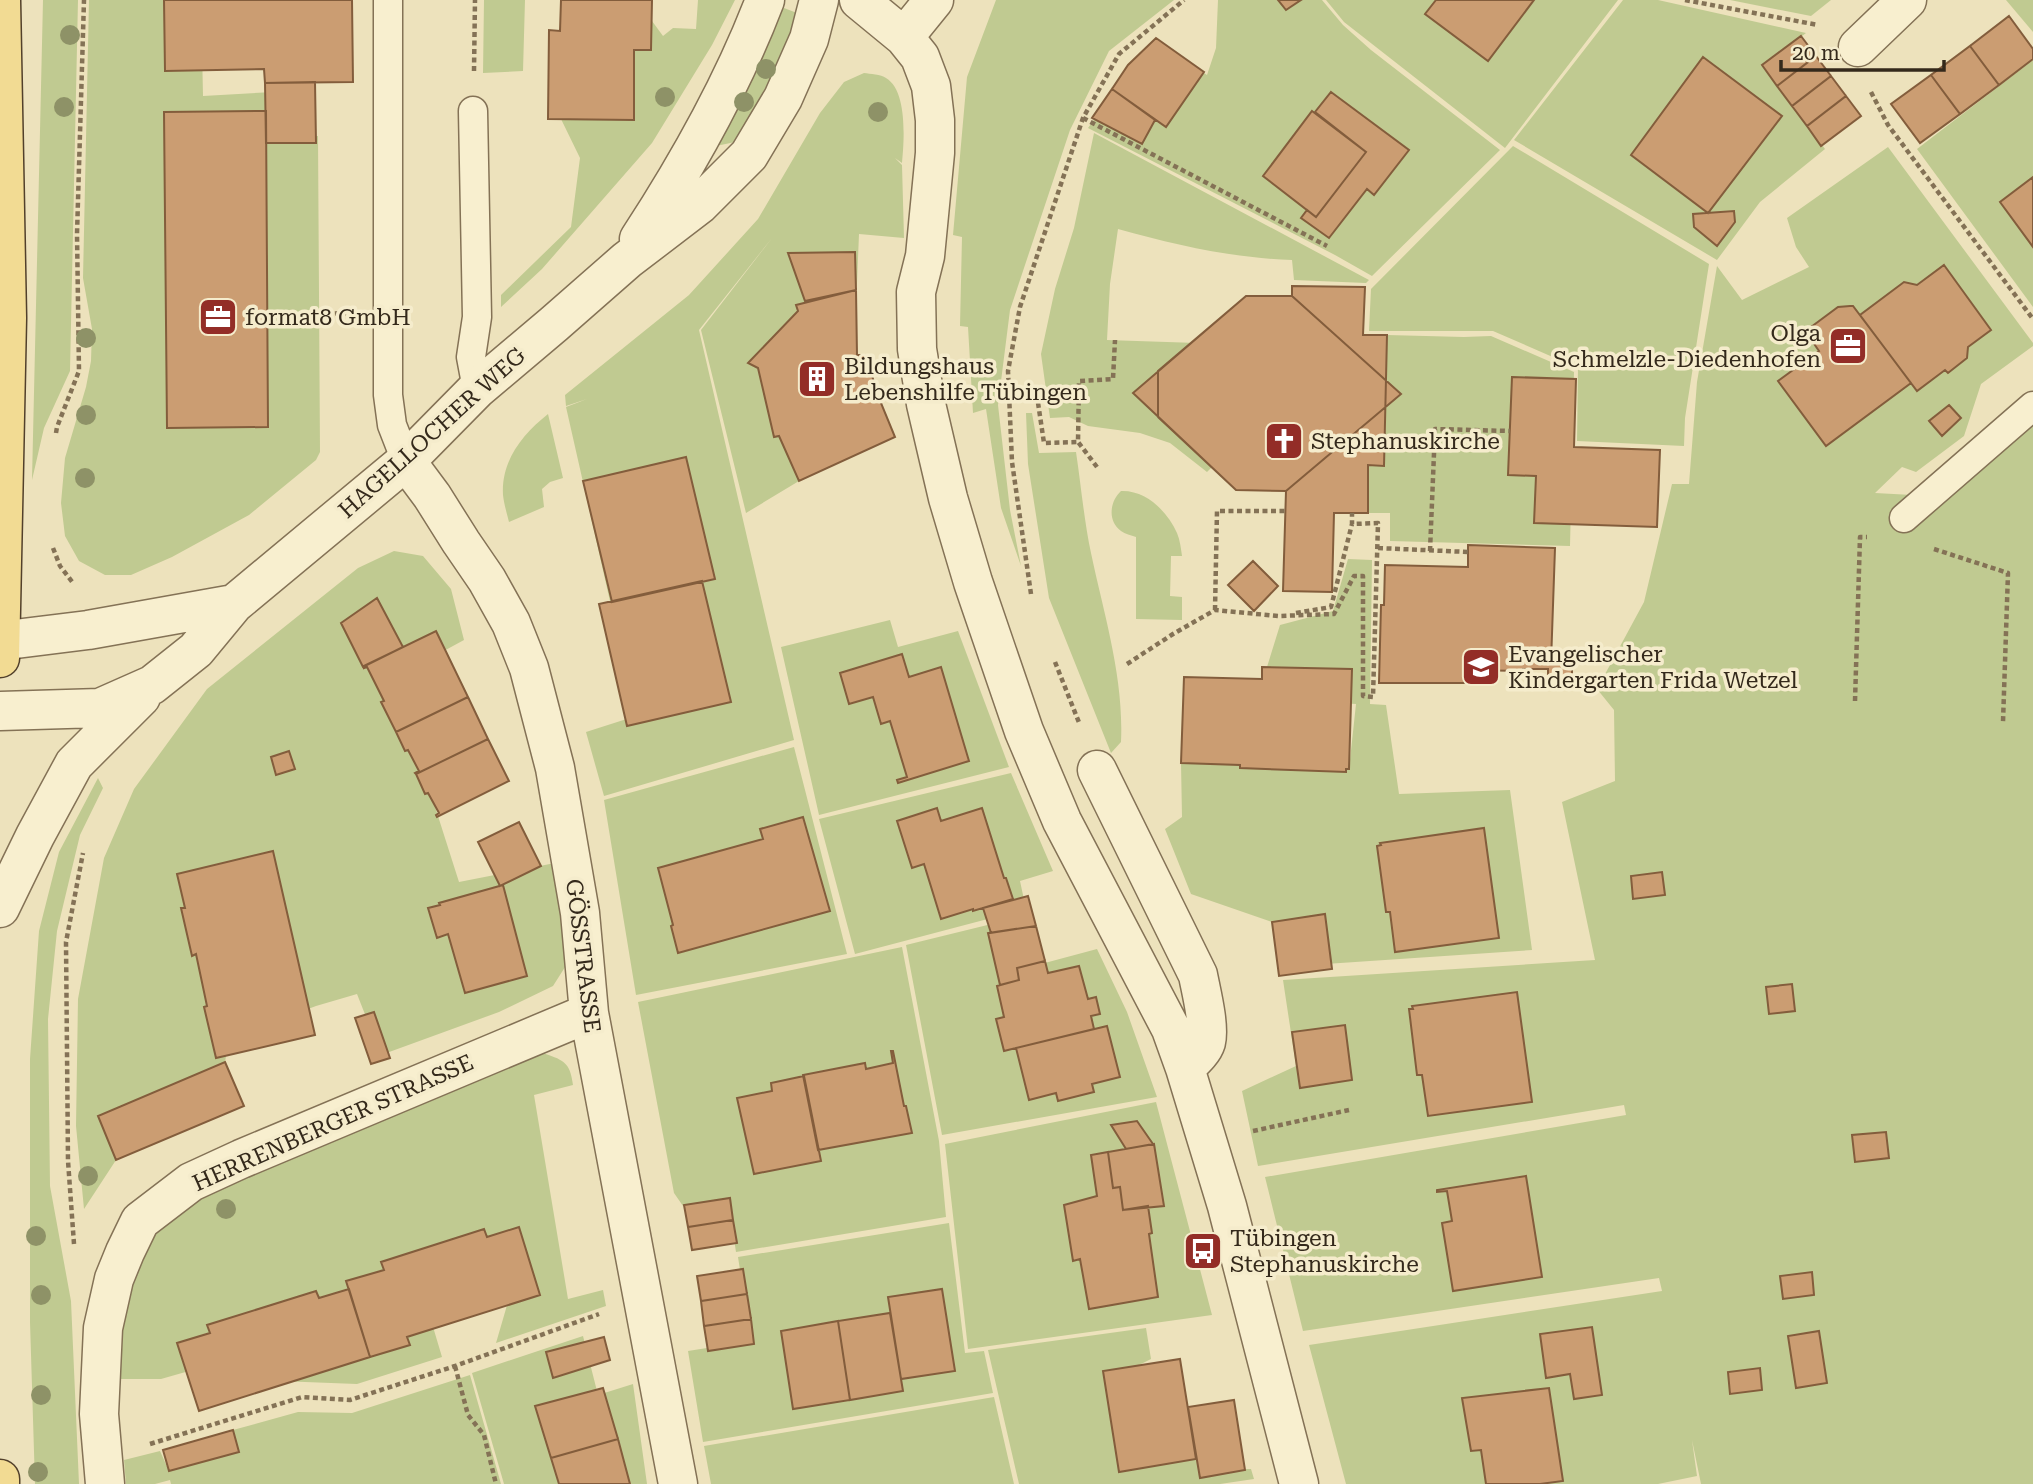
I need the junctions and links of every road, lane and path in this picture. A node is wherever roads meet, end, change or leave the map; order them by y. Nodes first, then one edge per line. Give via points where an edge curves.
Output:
1 (1, 0) edge
2 (84, 0) edge
3 (388, 0) edge
4 (475, 0) edge
5 (765, 0) edge
6 (819, 0) edge
7 (859, 0) edge
8 (934, 0) edge
9 (1184, 0) edge
10 (1685, 0) edge
11 (1907, 0) edge
12 (1798, 21) dead end
13 (904, 37) junction
14 (1858, 47) dead end
15 (473, 111) joint
16 (1083, 118) junction
17 (1888, 125) dead end
18 (1327, 246) dead end
19 (627, 260) junction
20 (389, 311) junction
21 (267, 317) dead end
22 (2033, 319) edge
23 (1115, 340) dead end
24 (477, 389) junction
25 (1010, 398) junction
26 (2033, 406) edge
27 (1510, 430) dead end
28 (55, 438) dead end
29 (1078, 442) junction
30 (406, 461) junction
31 (1097, 467) dead end
32 (1285, 511) dead end
33 (1352, 513) dead end
34 (1904, 518) dead end
35 (1352, 524) junction
36 (1860, 537) dead end
37 (49, 538) dead end
38 (1928, 547) dead end
39 (1378, 548) junction
40 (1430, 551) junction
41 (1468, 552) dead end
42 (234, 604) junction
43 (1033, 606) dead end
44 (1215, 610) junction
45 (1278, 616) junction
46 (88, 631) junction
47 (0, 641) edge
48 (1053, 657) dead end
49 (0, 658) edge
50 (1127, 664) dead end
51 (152, 685) junction
52 (1854, 701) dead end
53 (0, 711) edge
54 (2003, 722) dead end
55 (1097, 770) joint
56 (84, 850) dead end
57 (0, 908) edge
58 (589, 1013) junction
59 (1185, 1068) junction
60 (1349, 1110) dead end
61 (1208, 1142) junction
62 (75, 1248) dead end
63 (643, 1299) junction
64 (455, 1366) junction
65 (104, 1471) edge
66 (496, 1484) edge
67 (678, 1484) edge
68 (1298, 1484) edge

1 - 47 main road via 7,318
2 - 28 path via 77,234 79,371
3 - 20 lane
4 - 15 path
5 - 19 street, HAGELLOCHER WEG via 679,178
6 - 19 street, HAGELLOCHER WEG via 809,38 783,98 749,155 699,205
7 - 13 street
8 - 13 street
9 - 16 path via 1119,54
10 - 12 path
11 - 14 street
13 - 59 street via 920,57 931,86 935,120 933,191 916,292 917,349 948,498 1024,731 1062,821 1171,1029
15 - 24 lane via 477,317 471,357
16 - 18 path
16 - 25 path via 1020,307 1008,371
17 - 22 path
19 - 24 street, HAGELLOCHER WEG
20 - 21 path
20 - 30 lane via 388,395 392,425
23 - 29 path via 1113,379 1079,381
24 - 30 street, HAGELLOCHER WEG
25 - 29 path via 1037,396 1044,443
25 - 43 path via 1012,462
26 - 34 lane
27 - 40 path via 1435,429
29 - 31 path
30 - 42 street, HAGELLOCHER WEG
30 - 58 street, GÖSSTRASSE via 487,580 529,668 555,768 580,913
32 - 44 path via 1217,511
33 - 35 path
35 - 39 path via 1378,523
35 - 45 path via 1331,607
36 - 52 path
37 - 46 path via 60,566 75,585
38 - 54 path via 2008,573
39 - 40 path
39 - 45 path via 1373,697 1363,696 1363,576 1354,576 1334,614
40 - 41 path
42 - 46 street, HAGELLOCHER WEG
42 - 51 street, HAGELLOCHER WEG via 195,650
44 - 45 path
44 - 50 path
46 - 47 street, HAGELLOCHER WEG
47 - 49 main road
48 - 55 path
51 - 53 street, HAGELLOCHER WEG via 100,708
51 - 57 street via 74,764
55 - 59 street via 1198,975 1206,1041
56 - 62 path via 66,942 68,1161
58 - 63 street, GÖSSTRASSE
58 - 65 street, HERRENBERGER STRASSE via 216,1170 191,1182 140,1222 114,1279 103,1328 99,1414
59 - 61 street
60 - 61 path
61 - 68 street
63 - 64 path
63 - 67 street, GÖSSTRASSE
64 - 65 path via 350,1400 302,1397
64 - 66 path via 468,1415 484,1435

